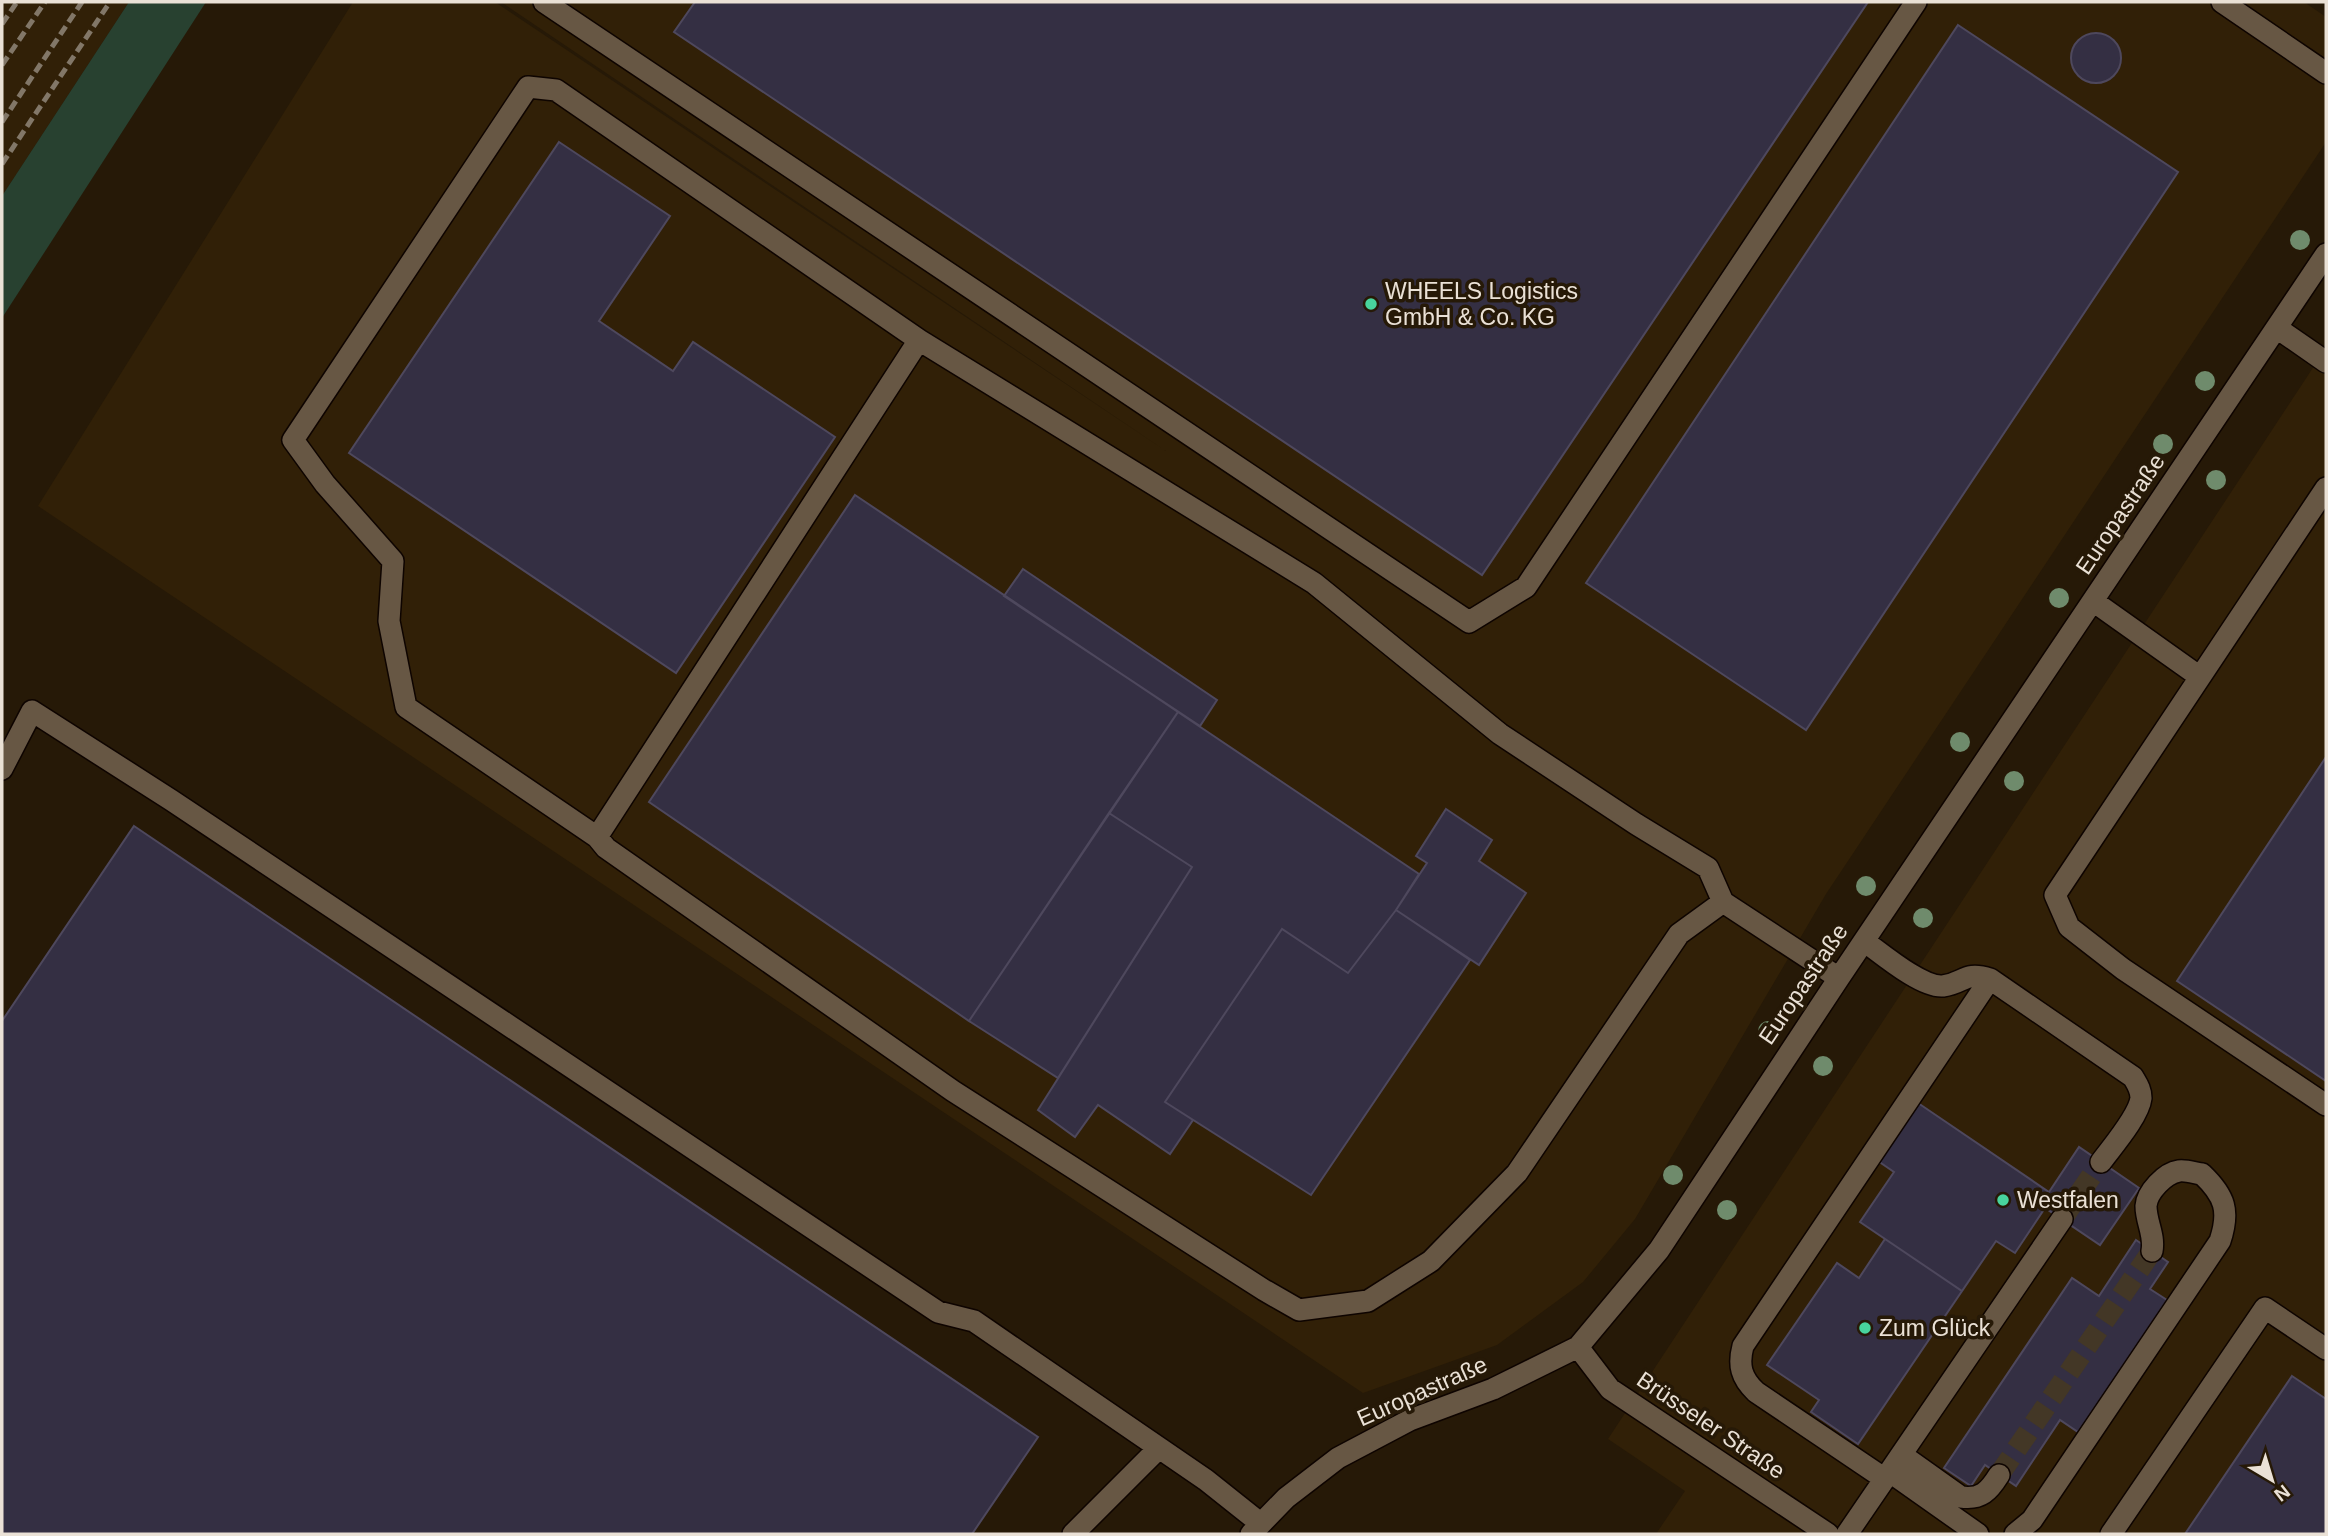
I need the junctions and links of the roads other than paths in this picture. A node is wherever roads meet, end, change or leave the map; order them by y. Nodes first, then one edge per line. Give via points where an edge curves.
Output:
1 (544, 2) edge
2 (1916, 2) edge
3 (2222, 2) edge
4 (2326, 73) edge
5 (2326, 254) edge
6 (2277, 328) junction
7 (919, 340) junction
8 (2326, 362) edge
9 (2326, 488) edge
10 (2092, 601) junction
11 (2200, 677) junction
12 (2, 769) edge
13 (597, 836) junction
14 (1723, 902) junction
15 (1864, 941) junction
16 (1839, 978) junction
17 (1990, 979) junction
18 (2326, 1105) edge
19 (2101, 1162) tunnel mouth
20 (2062, 1219) tunnel mouth
21 (2152, 1251) tunnel mouth
22 (1578, 1347) junction
23 (2326, 1349) edge
24 (1159, 1448) junction
25 (1892, 1469) junction
26 (1999, 1475) tunnel mouth
27 (1256, 1529) edge
28 (1073, 1534) edge
29 (1828, 1534) edge
30 (1847, 1534) edge
31 (1978, 1534) edge
32 (2015, 1534) edge
33 (2111, 1534) edge

1 - 2 street via 1469,622 1526,587
3 - 4 street
5 - 6 street, Europastraße
6 - 8 street
6 - 10 street, Europastraße
7 - 13 street
7 - 13 street via 556,90 528,87 293,440 393,561 388,621 406,707
7 - 14 street via 1314,583 1500,734 1708,868
9 - 11 street
10 - 11 street
10 - 15 street, Europastraße
11 - 18 street via 2055,895 2069,927 2123,969
12 - 24 street via 32,711 938,1312 974,1321
13 - 14 street via 606,848 953,1091 1299,1310 1368,1301 1431,1261 1517,1173 1679,934
14 - 16 street
15 - 16 street, Europastraße
15 - 17 street via 1930,985 1954,983 1968,976
16 - 22 street, Europastraße via 1659,1250
17 - 19 street via 2123,1069 2140,1087 2141,1100
17 - 25 street via 1743,1346 1739,1359 1745,1382 1756,1392
20 - 25 street
21 - 32 street via 2146,1207 2151,1193 2178,1171 2202,1174 2225,1208 2220,1241 2032,1520
22 - 27 street, Europastraße via 1493,1389 1410,1420 1338,1458 1286,1498
22 - 29 street, Brüsseler Straße via 1610,1389
23 - 33 street via 2265,1308
24 - 27 street via 1222,1491
24 - 28 street
25 - 26 street via 1972,1499 1983,1495
25 - 30 street
25 - 31 street

